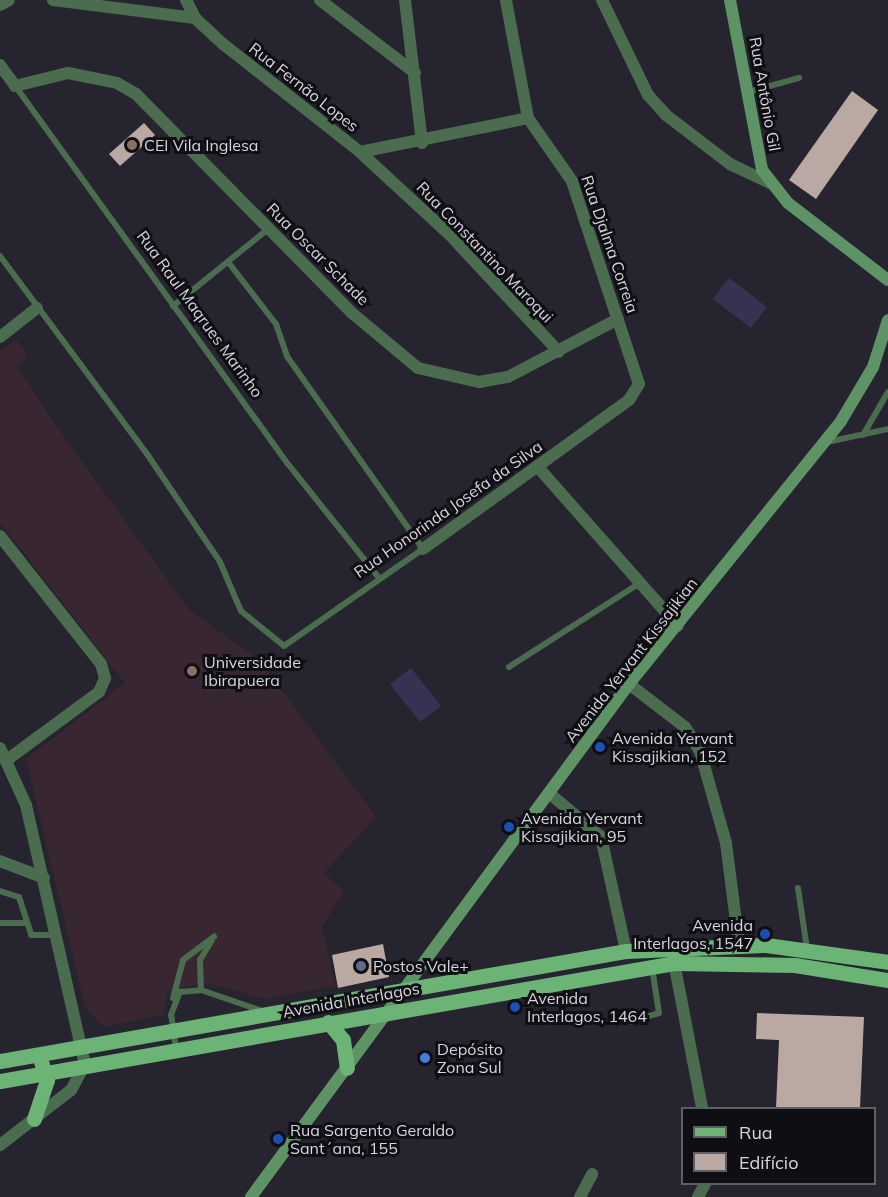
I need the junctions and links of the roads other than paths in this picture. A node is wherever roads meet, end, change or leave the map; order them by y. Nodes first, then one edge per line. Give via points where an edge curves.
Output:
1 (9, 0) edge
2 (53, 0) edge
3 (186, 0) edge
4 (320, 0) edge
5 (405, 0) edge
6 (506, 0) edge
7 (602, 0) edge
8 (730, 0) edge
9 (0, 5) edge
10 (195, 18) junction
11 (0, 65) edge
12 (415, 73) junction
13 (799, 78) dead end
14 (15, 86) junction
15 (748, 92) junction
16 (528, 118) junction
17 (422, 143) junction
18 (360, 152) junction
19 (770, 183) junction
20 (268, 229) junction
21 (0, 256) edge
22 (228, 262) junction
23 (888, 280) edge
24 (173, 306) junction
25 (37, 308) junction
26 (618, 319) junction
27 (888, 320) edge
28 (0, 337) edge
29 (559, 352) junction
30 (888, 392) edge
31 (629, 400) joint
32 (888, 429) edge
33 (863, 435) junction
34 (824, 443) junction
35 (537, 466) junction
36 (0, 536) edge
37 (423, 549) junction
38 (379, 578) junction
39 (640, 583) junction
40 (678, 626) junction
41 (509, 667) dead end
42 (629, 684) junction
43 (4, 754) edge
44 (549, 793) junction
45 (0, 861) edge
46 (44, 878) junction
47 (798, 888) dead end
48 (0, 891) edge
49 (0, 923) edge
50 (27, 923) junction
51 (57, 934) junction
52 (739, 945) junction
53 (670, 946) junction
54 (626, 951) junction
55 (807, 951) junction
56 (888, 962) edge
57 (674, 963) junction
58 (652, 967) junction
59 (888, 980) edge
60 (201, 990) junction
61 (402, 990) junction
62 (174, 998) junction
63 (265, 1013) junction
64 (384, 1013) junction
65 (328, 1022) junction
66 (631, 1022) dead end
67 (172, 1029) junction
68 (83, 1047) junction
69 (176, 1049) junction
70 (30, 1056) junction
71 (0, 1061) edge
72 (85, 1064) junction
73 (347, 1068) junction
74 (45, 1071) junction
75 (0, 1081) edge
76 (702, 1107) edge
77 (34, 1119) junction
78 (0, 1145) edge
79 (592, 1174) dead end
80 (251, 1197) edge
81 (580, 1197) edge

1 - 9 street
2 - 10 street
3 - 10 street, Rua Fernão Lopes
4 - 12 street
5 - 12 street
6 - 16 street, Rua Djalma Correia
7 - 19 street via 648,95 666,116 730,164
8 - 15 main road, Rua Antônio Gil
10 - 18 street, Rua Fernão Lopes
11 - 14 street, Rua Raul Maqrues Marinho
12 - 17 street
13 - 15 lane
14 - 20 street, Rua Oscar Schade via 68,73 117,83 150,107
14 - 24 lane, Rua Raul Maqrues Marinho
15 - 19 main road, Rua Antônio Gil via 756,151
16 - 17 street, Rua Fernão Lopes
16 - 26 street, Rua Djalma Correia via 572,181
17 - 18 street, Rua Fernão Lopes
18 - 29 street, Rua Constantino Maroqui via 449,234
19 - 23 main road, Rua Antônio Gil
20 - 22 lane
20 - 29 street, Rua Oscar Schade via 390,348 418,368 479,382 508,377
21 - 25 lane
22 - 24 lane
22 - 37 lane via 276,324 287,356
24 - 38 lane, Rua Raul Maqrues Marinho
25 - 28 street
25 - 38 lane, Rua Honorinda Josefa da Silva via 202,534 241,611 278,644 288,645
26 - 29 street, Rua Oscar Schade
26 - 31 street, Rua Djalma Correia via 639,376
27 - 34 main road, Avenida Yervant Kissajikian via 873,367
30 - 33 lane
31 - 35 street, Rua Honorinda Josefa da Silva
32 - 33 lane
33 - 34 lane
34 - 40 main road, Avenida Yervant Kissajikian
35 - 37 street, Rua Honorinda Josefa da Silva
35 - 39 street
36 - 43 street via 101,664 105,678 99,692
37 - 38 lane, Rua Honorinda Josefa da Silva
39 - 40 street
39 - 41 lane
40 - 42 main road, Avenida Yervant Kissajikian
42 - 44 main road, Avenida Yervant Kissajikian
42 - 52 street via 685,727 700,751 726,843
43 - 46 street
44 - 54 street via 601,837
44 - 61 main road, Avenida Yervant Kissajikian
45 - 46 street
46 - 51 street
47 - 55 lane
48 - 50 lane via 19,897
49 - 50 lane
50 - 51 lane via 35,937
51 - 68 street
52 - 53 main road, Avenida Interlagos
52 - 55 main road, Avenida Interlagos
53 - 54 main road, Avenida Interlagos
53 - 57 street
54 - 61 main road, Avenida Interlagos
55 - 56 main road, Avenida Interlagos
57 - 58 main road, Avenida Interlagos
57 - 59 main road, Avenida Interlagos via 795,964
57 - 76 street
58 - 64 main road, Avenida Interlagos
58 - 66 lane via 659,1013
60 - 62 lane via 187,989
60 - 62 lane via 200,960 214,937 183,960
60 - 63 lane
61 - 63 main road, Avenida Interlagos
61 - 64 main road, Avenida Yervant Kissajikian
62 - 67 lane
63 - 67 main road, Avenida Interlagos
64 - 65 main road, Avenida Interlagos
64 - 73 main road, Avenida Yervant Kissajikian
65 - 69 main road, Avenida Interlagos
65 - 73 main road via 343,1040
67 - 68 main road, Avenida Interlagos
67 - 69 lane
68 - 70 main road, Avenida Interlagos
68 - 72 street
69 - 72 main road, Avenida Interlagos
70 - 71 main road, Avenida Interlagos
70 - 74 main road
72 - 74 main road, Avenida Interlagos
72 - 77 street via 71,1090
73 - 80 main road, Avenida Yervant Kissajikian
74 - 75 main road, Avenida Interlagos
74 - 77 main road via 46,1088
77 - 78 street
79 - 81 street

